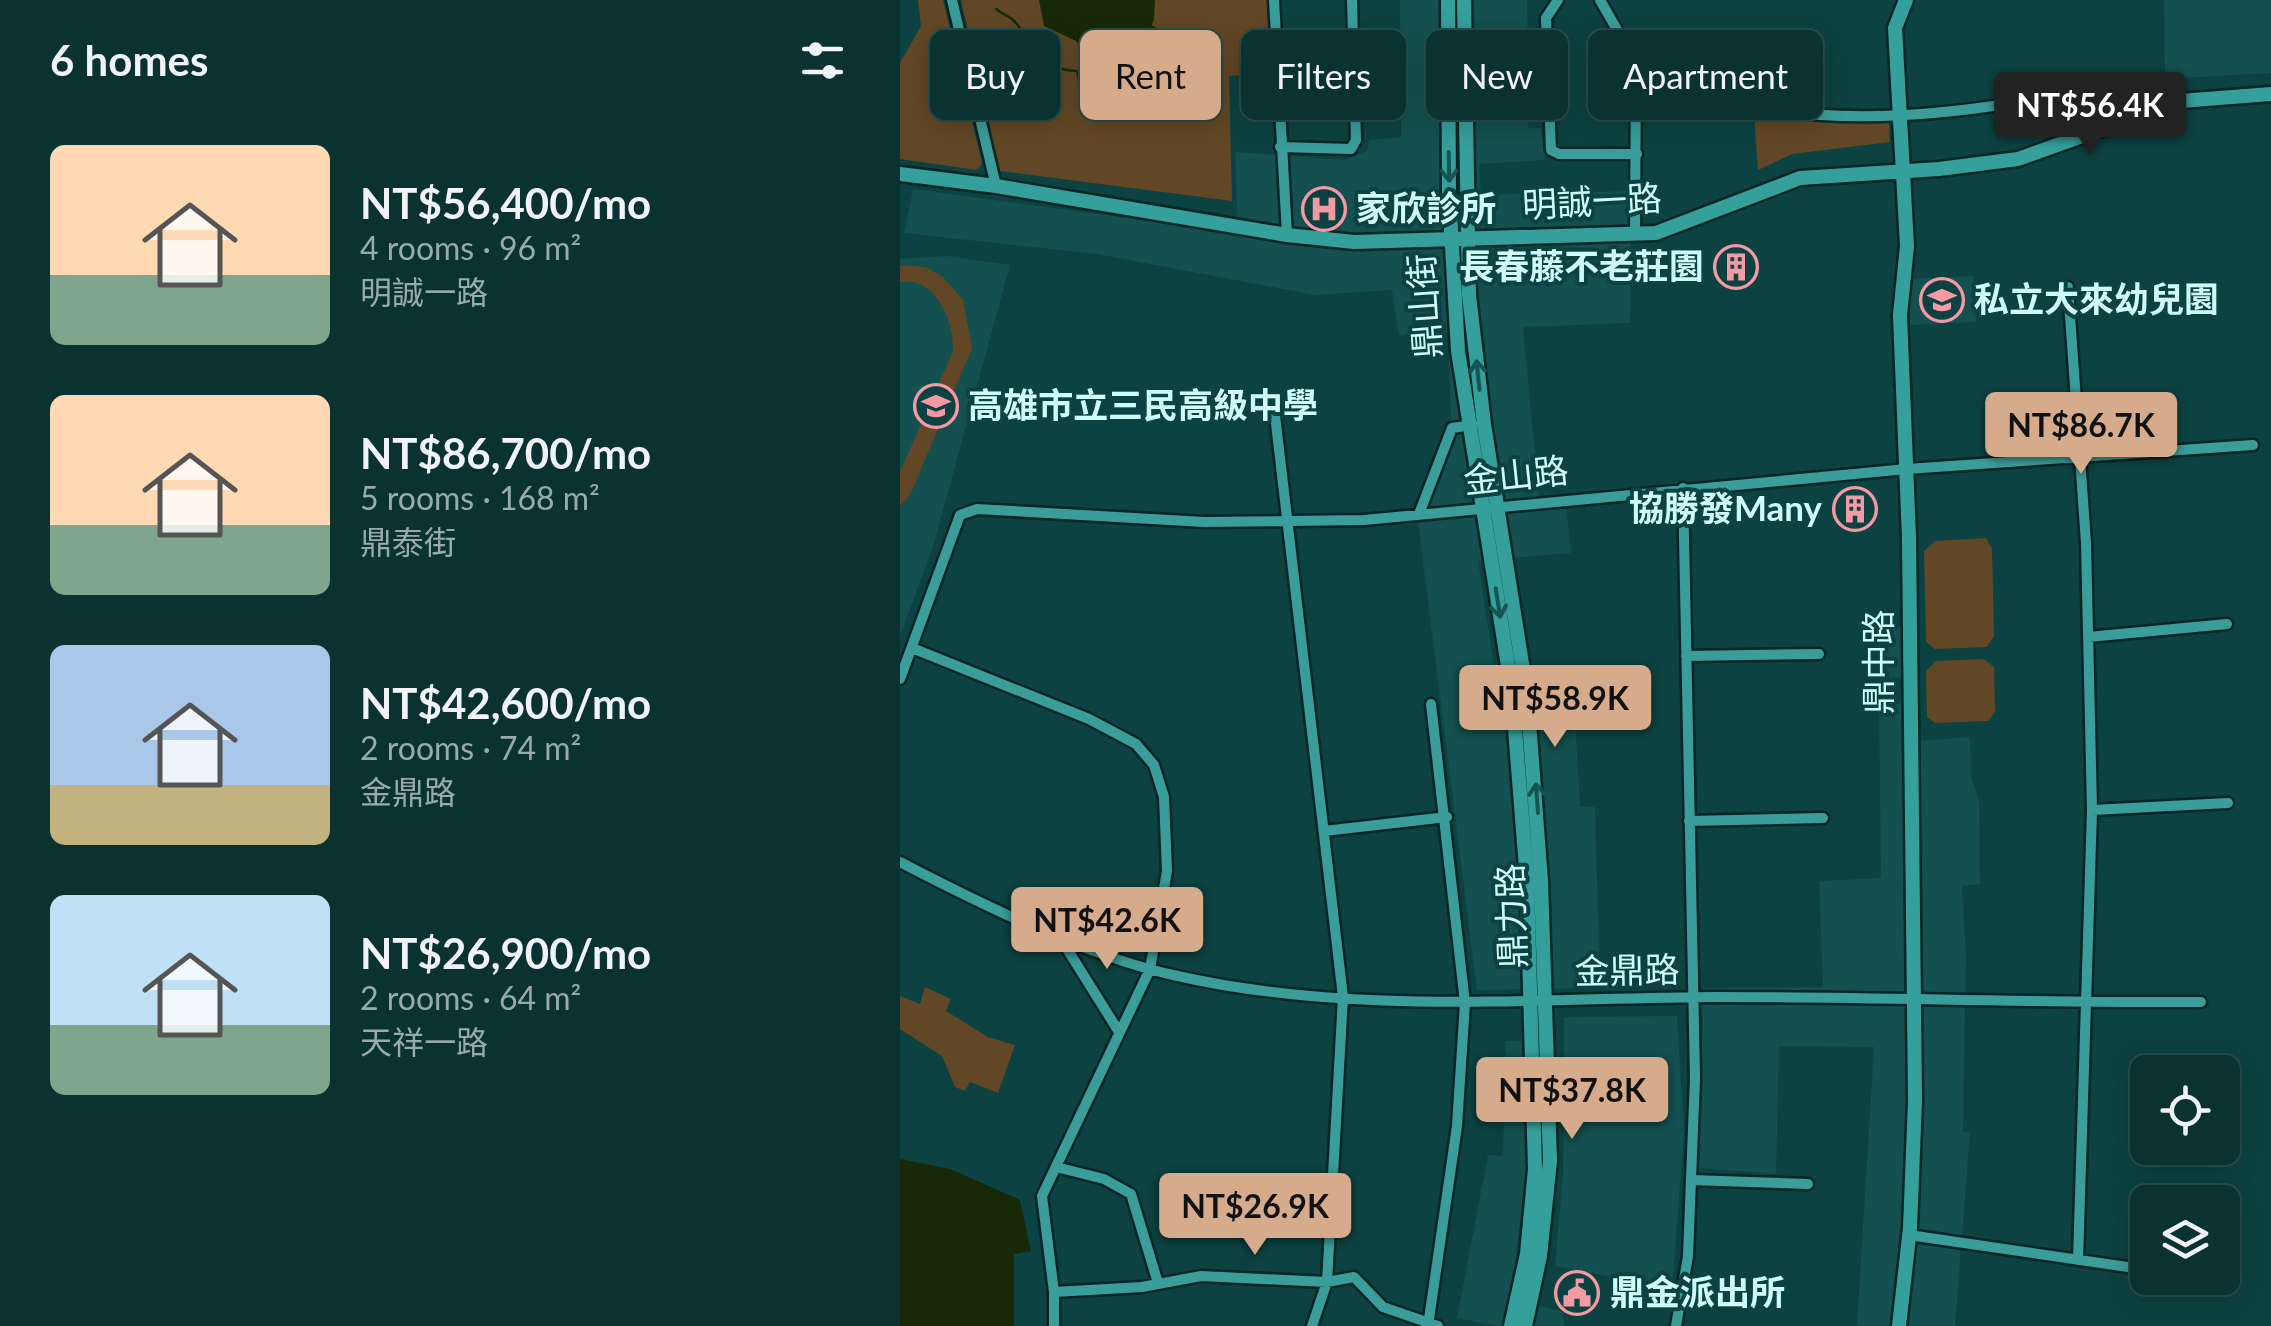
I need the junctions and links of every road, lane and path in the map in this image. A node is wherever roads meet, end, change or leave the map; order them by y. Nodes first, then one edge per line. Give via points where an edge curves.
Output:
1 (952, 0) edge
2 (1274, 0) edge
3 (1352, 0) edge
4 (1448, 0) edge
5 (1464, 0) edge
6 (1558, 0) edge
7 (1600, 0) edge
8 (1906, 0) edge
9 (1448, 30) edge
10 (1464, 30) edge
11 (1617, 30) edge
12 (2120, 85) dead end
13 (2271, 94) edge
14 (1823, 112) edge
15 (1902, 117) junction
16 (1451, 120) edge
17 (1462, 120) edge
18 (1637, 120) edge
19 (1280, 147) junction
20 (1637, 154) junction
21 (1904, 171) junction
22 (900, 174) edge
23 (996, 186) junction
24 (1635, 234) junction
25 (1287, 236) junction
26 (1458, 238) junction
27 (2068, 287) dead end
28 (1273, 398) dead end
29 (1484, 424) junction
30 (1467, 426) junction
31 (2253, 446) dead end
32 (2082, 457) junction
33 (1907, 468) junction
34 (1683, 488) junction
35 (1490, 506) junction
36 (1419, 514) junction
37 (1288, 523) junction
38 (2227, 624) dead end
39 (2088, 637) junction
40 (912, 648) junction
41 (1819, 654) dead end
42 (1686, 656) junction
43 (900, 679) edge
44 (1431, 704) dead end
45 (2228, 802) dead end
46 (2092, 810) junction
47 (1446, 818) junction
48 (1823, 818) dead end
49 (1689, 820) junction
50 (1324, 832) junction
51 (904, 867) edge
52 (1058, 934) junction
53 (1150, 969) junction
54 (1343, 997) junction
55 (1913, 997) junction
56 (1692, 998) junction
57 (1537, 1001) junction
58 (2088, 1002) junction
59 (2201, 1002) dead end
60 (1465, 1003) junction
61 (1120, 1032) junction
62 (1056, 1167) junction
63 (1691, 1180) junction
64 (1808, 1184) dead end
65 (1909, 1235) junction
66 (2078, 1260) junction
67 (2130, 1267) edge
68 (1327, 1282) junction
69 (1158, 1283) junction
70 (1054, 1292) junction
71 (1432, 1325) edge
72 (1054, 1326) edge
73 (1312, 1326) edge
74 (1510, 1326) edge
75 (1525, 1326) edge
76 (1676, 1326) edge
77 (1899, 1326) edge

1 - 23 street
2 - 19 street
3 - 19 street via 1356,140 1339,151
4 - 9 street, 鼎山街
5 - 10 street, 鼎山街
6 - 20 street via 1546,18 1551,150
7 - 11 street
8 - 15 street, 鼎中路 via 1895,28
12 - 15 street
13 - 21 street, 明誠一路 via 2180,101 2018,159
14 - 15 street
15 - 21 street, 鼎中路
16 -> 26 street, 鼎山街
17 - 26 street, 鼎山街
18 - 20 street
19 - 25 street
20 - 24 street
21 - 24 street, 明誠一路 via 1800,178 1693,223
21 - 33 street, 鼎中路 via 1907,246 1900,315
22 - 23 street, 明誠一路
23 - 25 street, 明誠一路
24 - 26 street, 明誠一路
25 - 26 street, 明誠一路 via 1354,242
29 -> 26 street, 鼎山街
26 - 30 street, 鼎山街
27 - 32 street
28 - 37 street
29 - 30 street
29 - 35 street, 鼎山街
30 - 35 street, 鼎山街
30 - 36 street via 1452,428
31 - 32 street, 金山路
32 - 33 street, 金山路
32 - 39 street
33 - 34 street, 金山路
33 - 55 street, 鼎中路
34 - 35 street, 金山路
34 - 42 street
35 - 36 street, 金山路
35 - 57 street, 鼎力路 via 1519,754
36 - 37 street, 金山路
37 - 40 street, 金山路 via 977,509 960,514
37 - 50 street
38 - 39 street
39 - 46 street
40 - 43 street, 金山路
40 - 53 street via 1089,719 1136,744 1154,765 1164,797 1167,871
41 - 42 street
42 - 49 street
44 - 47 street
45 - 46 street
46 - 58 street
47 - 50 street
47 - 60 street
48 - 49 street
49 - 56 street
50 - 54 street
51 - 52 street, 金鼎路
52 - 53 street, 金鼎路
52 - 61 street
53 - 54 street, 金鼎路 via 1272,993
53 - 61 street
54 - 60 street, 金鼎路
54 - 68 street
55 - 56 street, 金鼎路
55 - 58 street, 金鼎路
55 - 65 street, 鼎中路
56 - 57 street, 金鼎路
56 - 63 street
57 - 60 street, 金鼎路
57 - 74 street, 鼎力路 via 1535,1168 1527,1254
57 - 75 street, 鼎力路 via 1549,1175
58 - 59 street, 金鼎路
58 - 66 street
60 - 71 street
61 - 62 street
62 - 69 street via 1104,1178 1130,1194
62 - 70 street via 1042,1196
63 - 64 street
63 - 76 street
65 - 66 street
65 - 77 street, 鼎中路
66 - 67 street
68 - 69 street via 1201,1276
68 - 71 street via 1357,1278 1383,1307
68 - 73 street
69 - 70 street
70 - 72 street

